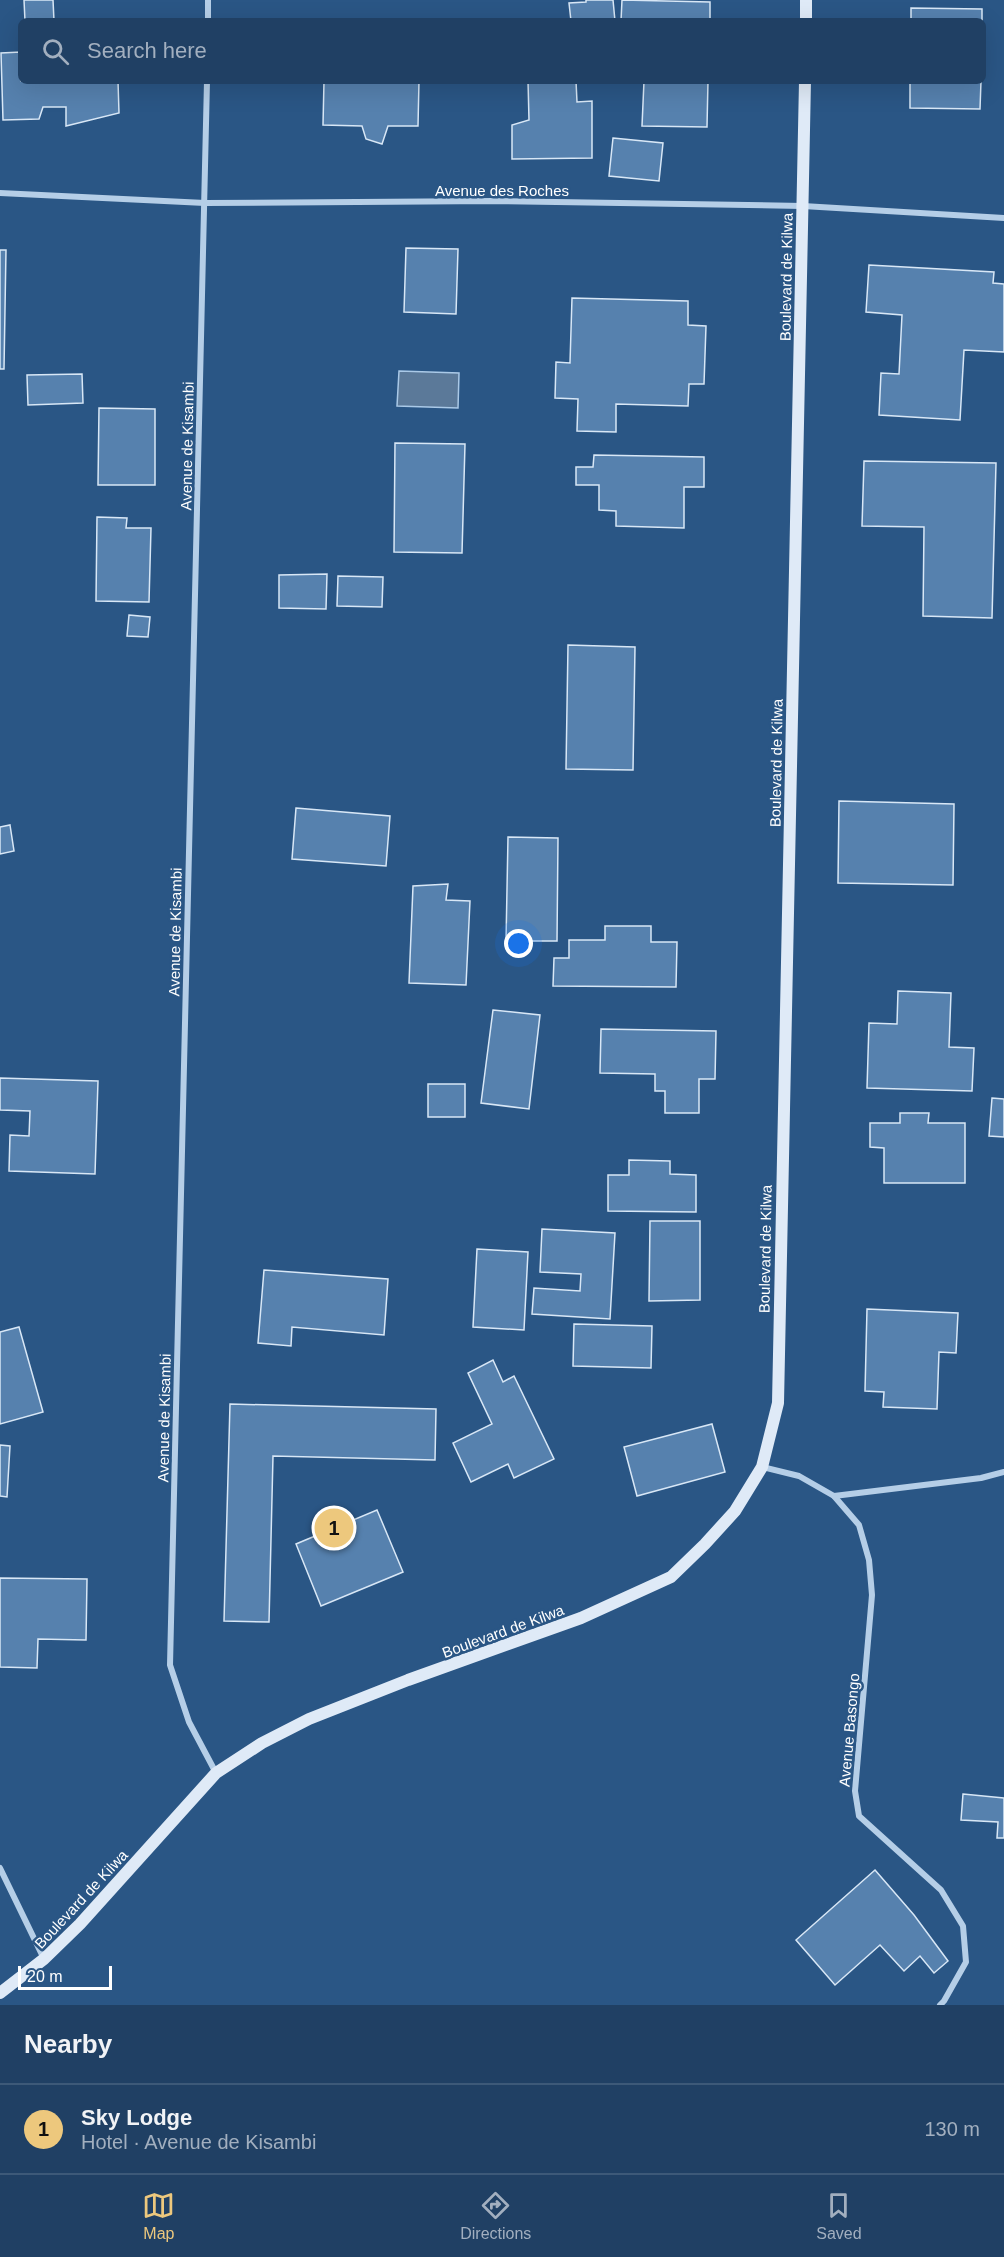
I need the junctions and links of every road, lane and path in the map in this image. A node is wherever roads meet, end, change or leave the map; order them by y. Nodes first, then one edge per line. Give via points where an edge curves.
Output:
1 (208, 0) edge
2 (806, 0) edge
3 (207, 18) edge
4 (806, 18) edge
5 (207, 84) edge
6 (805, 84) edge
7 (0, 193) edge
8 (205, 203) junction
9 (802, 206) junction
10 (1004, 218) edge
11 (762, 1467) junction
12 (1004, 1472) edge
13 (834, 1496) junction
14 (216, 1773) junction
15 (0, 1868) edge
16 (45, 1959) junction
17 (0, 1993) edge
18 (940, 2005) edge

1 - 3 street
2 - 4 street
5 - 8 street, Avenue de Kisambi
6 - 9 street, Boulevard de Kilwa
7 - 8 street, Avenue des Roches
8 - 9 street, Avenue des Roches via 494,201
8 - 14 street, Avenue de Kisambi via 170,1665 189,1722
9 - 10 street, Avenue des Roches
9 - 11 street, Boulevard de Kilwa via 778,1403
11 - 13 street, Avenue Basongo via 799,1476
11 - 14 street, Boulevard de Kilwa via 735,1511 671,1577 581,1618 309,1719
12 - 13 street
13 - 18 street, Avenue Basongo via 859,1525 869,1560 872,1595 855,1791 859,1816 941,1890 963,1926 966,1962
14 - 16 street, Boulevard de Kilwa
15 - 16 street
16 - 17 street, Boulevard de Kilwa

